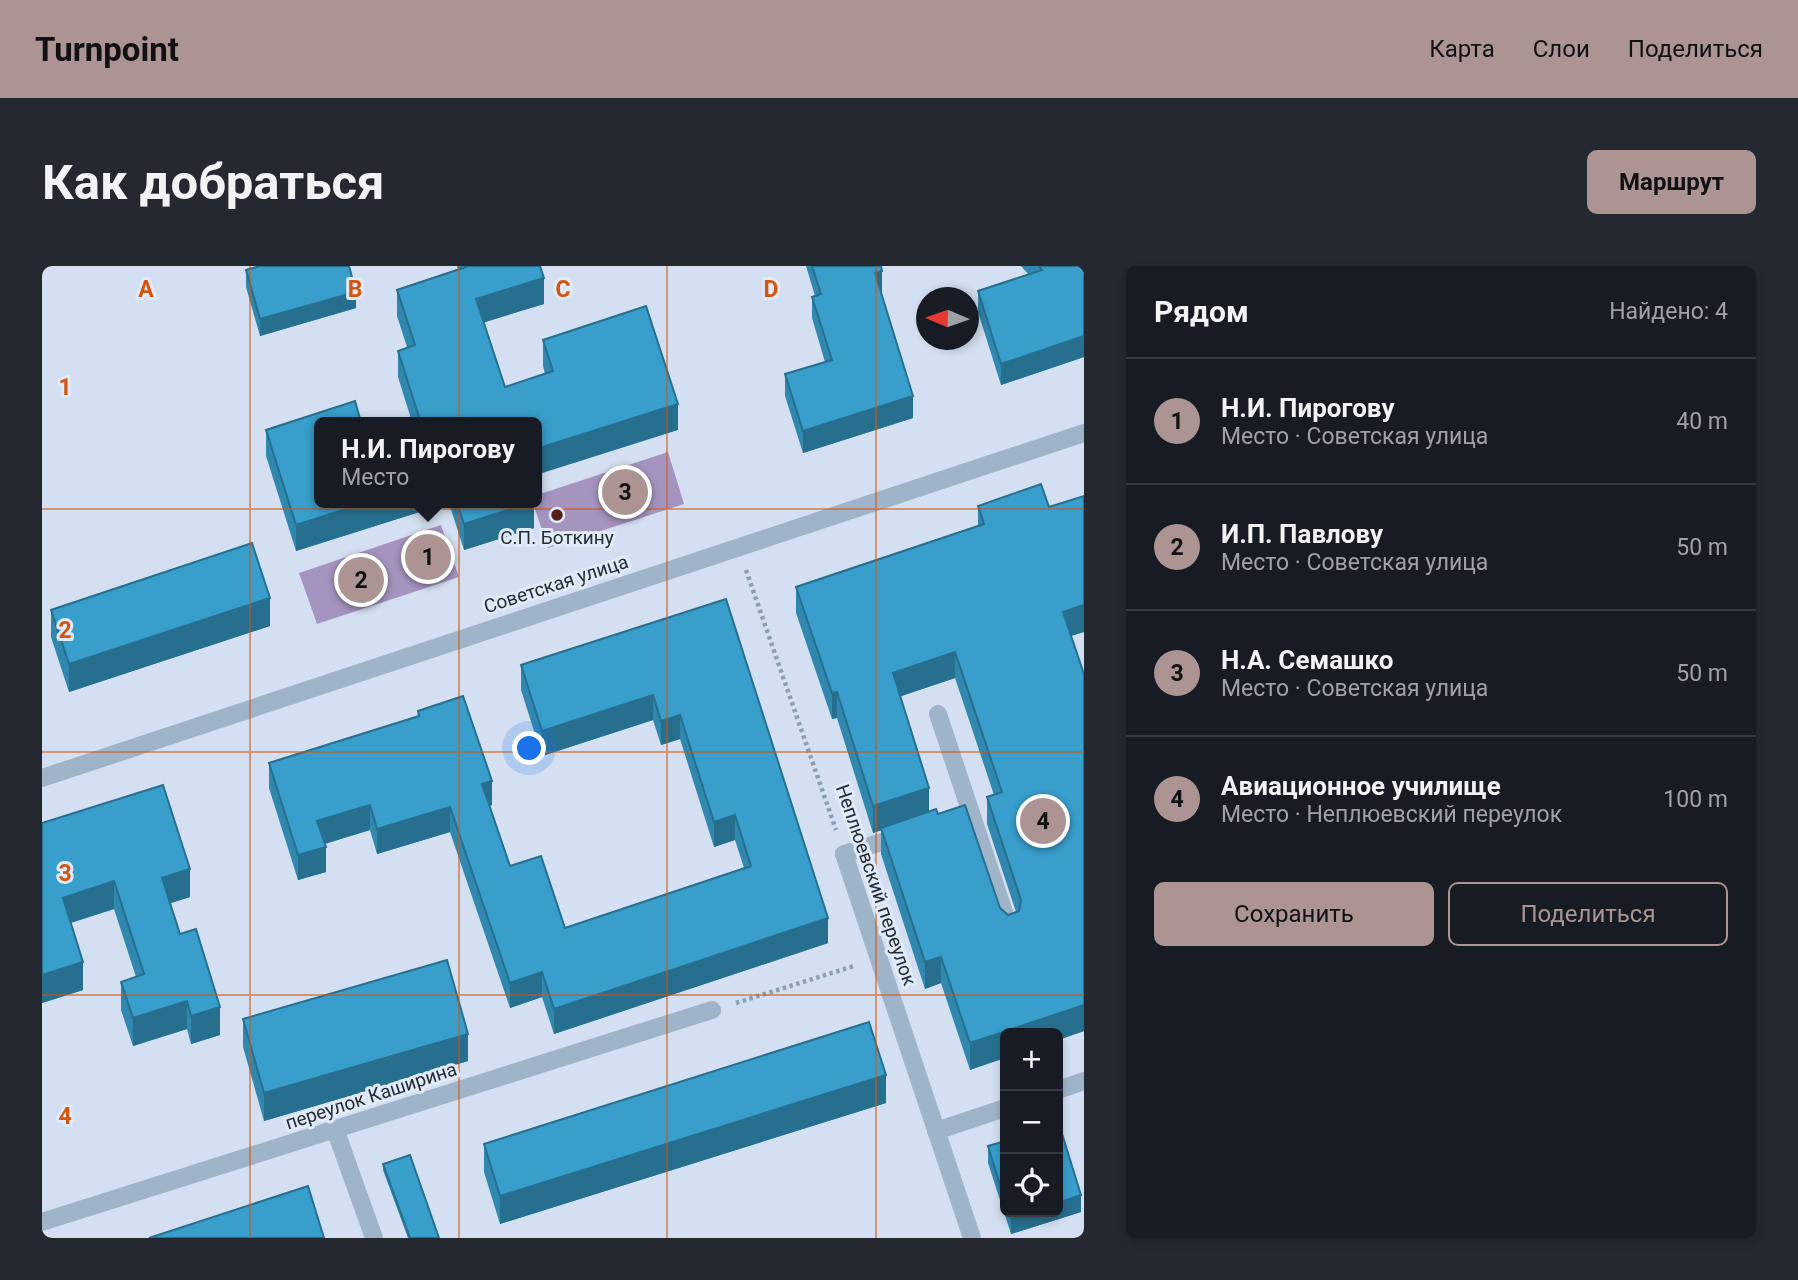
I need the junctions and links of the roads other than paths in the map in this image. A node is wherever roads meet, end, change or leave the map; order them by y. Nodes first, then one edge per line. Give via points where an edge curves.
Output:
1 (1084, 433) edge
2 (939, 714) dead end
3 (42, 778) edge
4 (920, 829) edge
5 (1010, 930) edge
6 (712, 1010) road end
7 (1084, 1081) edge
8 (1063, 1088) edge
9 (1000, 1110) edge
10 (335, 1129) junction
11 (936, 1131) junction
12 (42, 1222) edge
13 (374, 1238) edge
14 (972, 1238) edge

1 - 3 street, Советская улица
2 - 5 street via 965,814
4 - 11 street, Неплюевский переулок via 844,854
6 - 10 street, переулок Каширина
7 - 8 street
9 - 11 street
10 - 12 street, переулок Каширина
10 - 13 street
11 - 14 street, Неплюевский переулок

